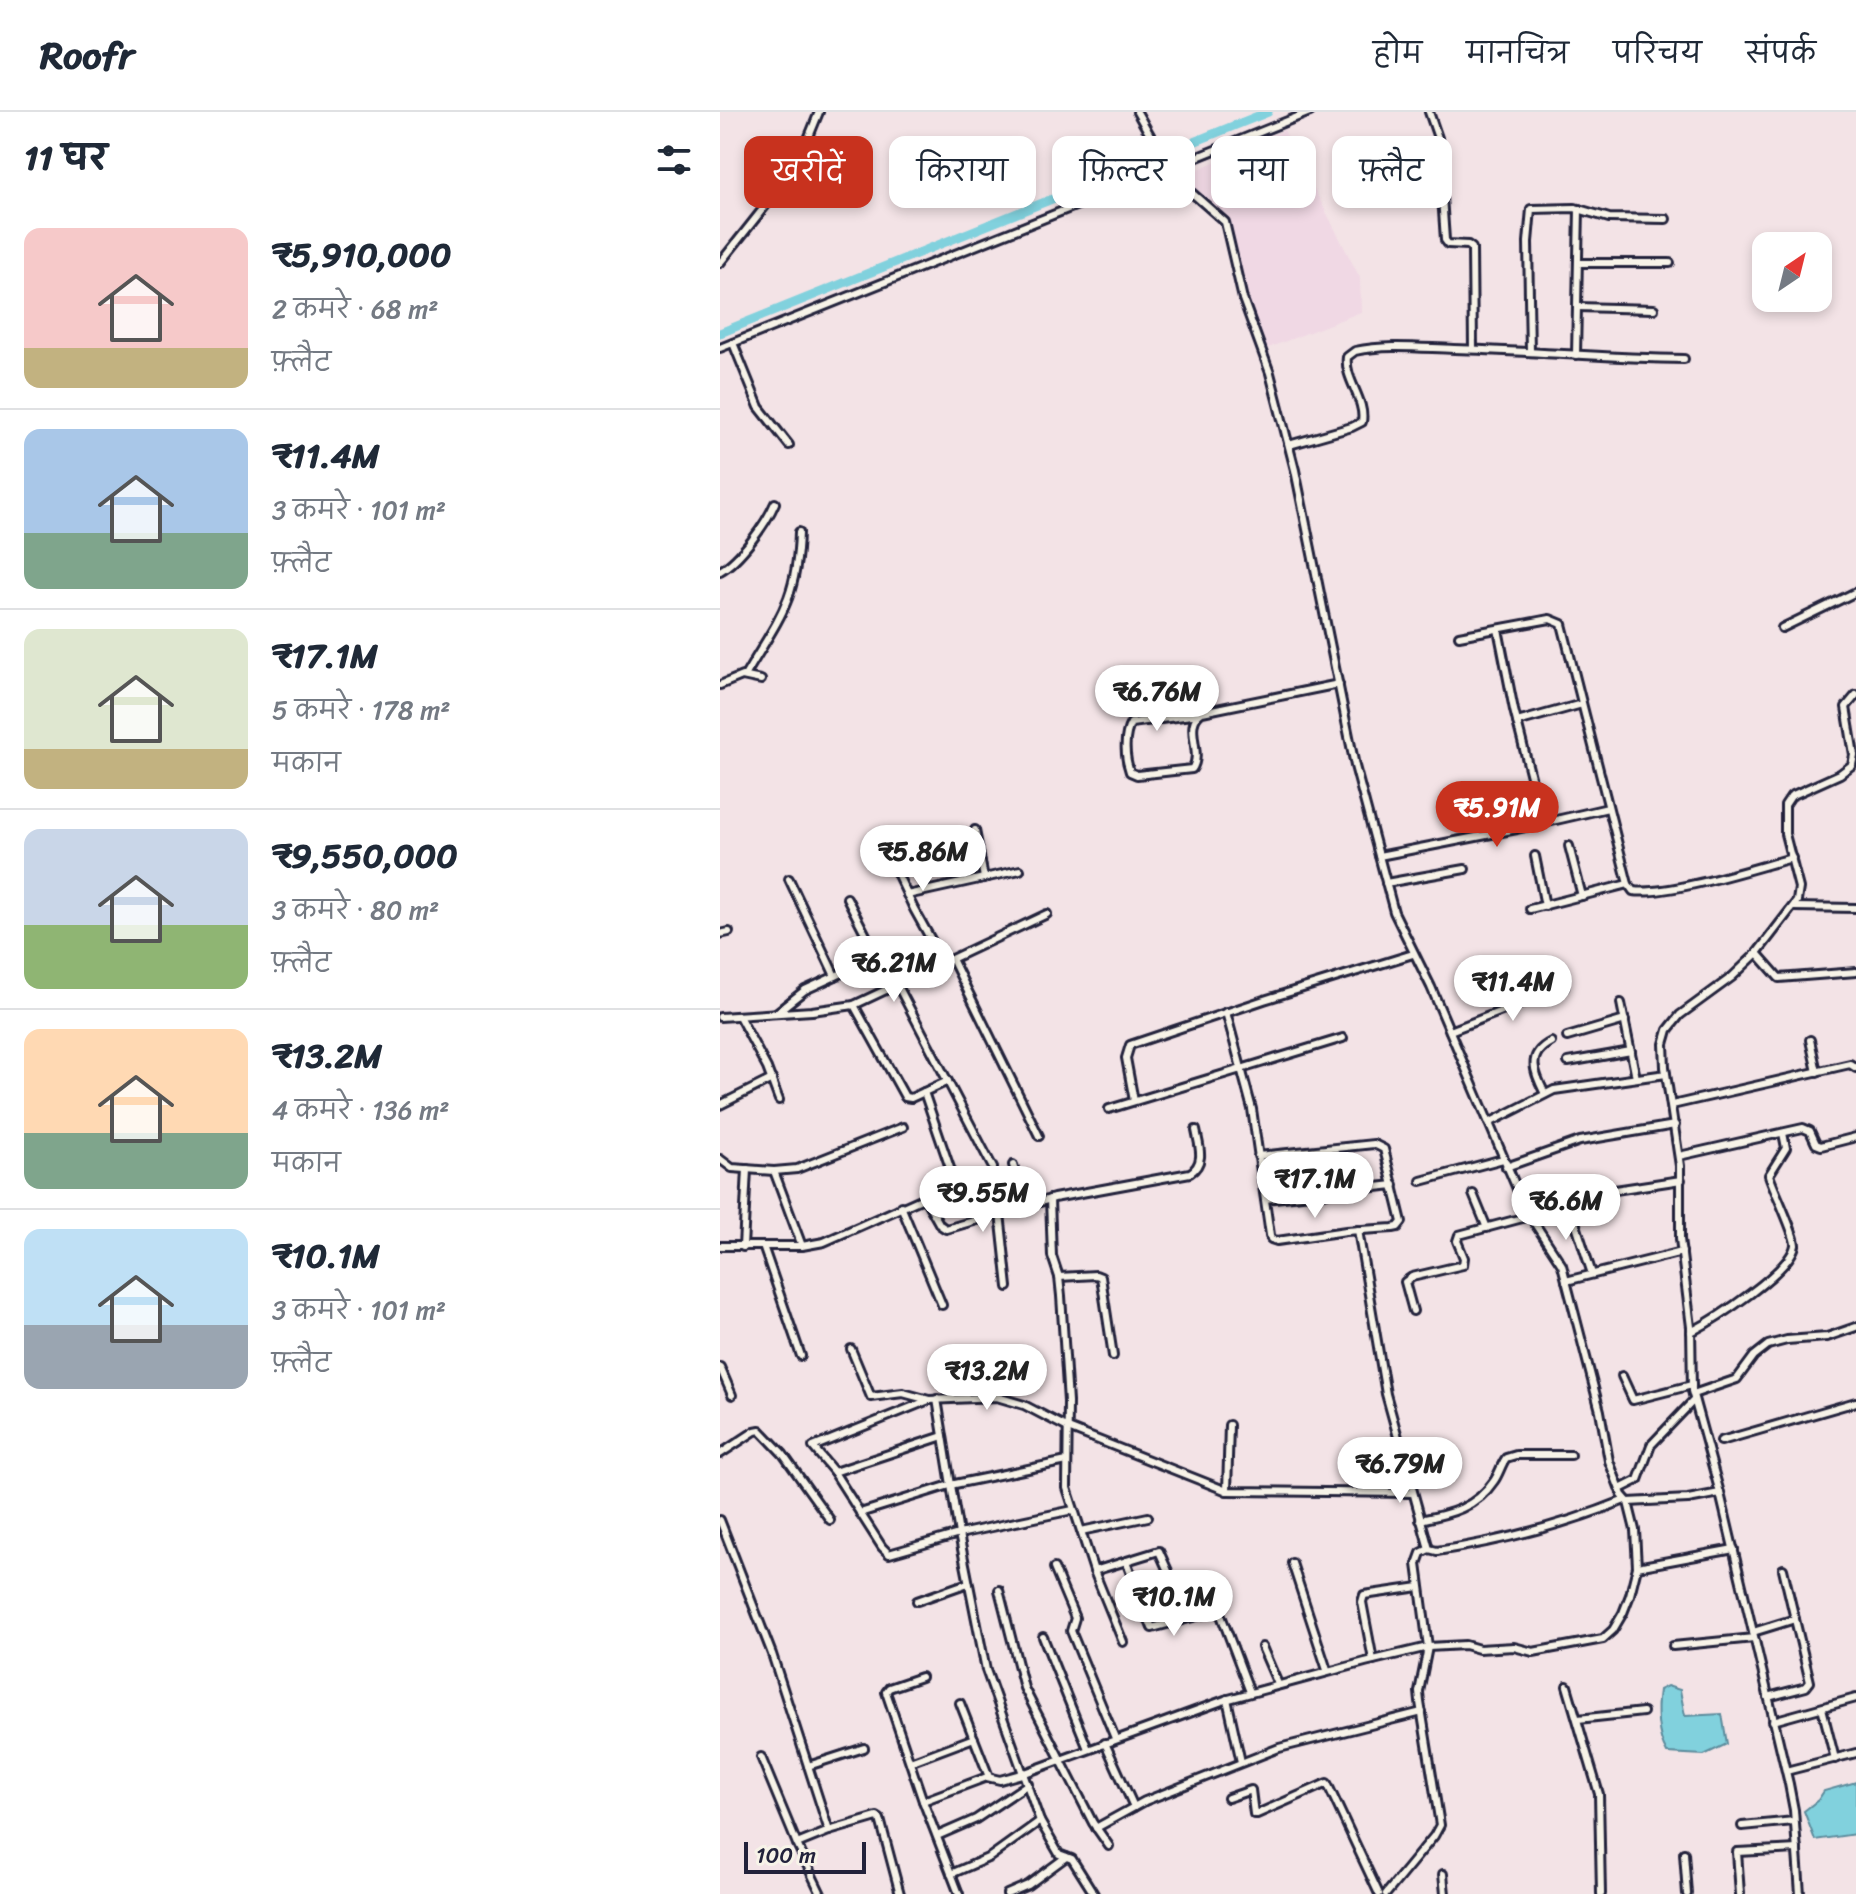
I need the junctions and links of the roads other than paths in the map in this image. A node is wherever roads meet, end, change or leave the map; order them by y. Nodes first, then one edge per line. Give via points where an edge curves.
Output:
1 (819, 112) edge
2 (1137, 112) edge
3 (1310, 112) edge
4 (1429, 112) edge
5 (1151, 136) edge
6 (1195, 156) edge
7 (1195, 196) edge
8 (1071, 208) edge
9 (1579, 209) junction
10 (1666, 219) dead end
11 (720, 263) edge
12 (1578, 263) junction
13 (1670, 263) dead end
14 (1577, 307) junction
15 (1654, 309) dead end
16 (733, 343) junction
17 (720, 348) edge
18 (1473, 349) junction
19 (1530, 352) junction
20 (1576, 355) junction
21 (1684, 359) dead end
22 (789, 445) dead end
23 (1289, 445) junction
24 (775, 503) dead end
25 (799, 532) dead end
26 (720, 571) edge
27 (1856, 592) edge
28 (1782, 628) dead end
29 (1498, 629) junction
30 (1459, 636) dead end
31 (745, 676) junction
32 (761, 680) dead end
33 (1339, 684) junction
34 (720, 685) edge
35 (1856, 695) edge
36 (1582, 704) junction
37 (1199, 714) junction
38 (1517, 722) junction
39 (1855, 756) edge
40 (1608, 808) junction
41 (1543, 824) junction
42 (975, 830) dead end
43 (879, 835) dead end
44 (1569, 846) dead end
45 (1379, 856) junction
46 (1535, 856) dead end
47 (1792, 858) junction
48 (1465, 869) dead end
49 (1020, 870) dead end
50 (984, 878) junction
51 (789, 879) dead end
52 (1386, 883) junction
53 (1628, 884) junction
54 (907, 895) junction
55 (1582, 896) junction
56 (847, 898) dead end
57 (1545, 906) junction
58 (1794, 907) junction
59 (1856, 908) edge
60 (1530, 909) dead end
61 (1047, 914) dead end
62 (729, 932) dead end
63 (720, 934) edge
64 (1757, 953) junction
65 (1413, 954) junction
66 (877, 957) junction
67 (952, 959) junction
68 (944, 963) junction
69 (1856, 972) edge
70 (835, 976) junction
71 (896, 987) junction
72 (1564, 987) dead end
73 (1621, 1003) dead end
74 (854, 1005) junction
75 (1226, 1012) junction
76 (776, 1013) junction
77 (739, 1016) junction
78 (720, 1017) edge
79 (1625, 1020) junction
80 (1450, 1031) junction
81 (1567, 1037) dead end
82 (1343, 1038) dead end
83 (1810, 1040) dead end
84 (1551, 1042) dead end
85 (1631, 1051) junction
86 (1568, 1062) dead end
87 (1241, 1067) junction
88 (1856, 1068) edge
89 (1817, 1072) junction
90 (1661, 1074) junction
91 (1636, 1078) junction
92 (772, 1079) junction
93 (948, 1081) junction
94 (924, 1092) junction
95 (1545, 1094) junction
96 (779, 1100) dead end
97 (1134, 1101) junction
98 (720, 1105) edge
99 (1672, 1105) junction
100 (1109, 1109) dead end
101 (1489, 1123) junction
102 (1675, 1125) junction
103 (903, 1127) dead end
104 (1196, 1130) dead end
105 (1783, 1133) junction
106 (1039, 1136) dead end
107 (1856, 1137) edge
108 (1258, 1156) junction
109 (1679, 1156) junction
110 (720, 1159) edge
111 (1503, 1159) junction
112 (1013, 1165) dead end
113 (1506, 1167) junction
114 (993, 1168) dead end
115 (747, 1169) junction
116 (774, 1171) junction
117 (951, 1171) dead end
118 (1681, 1180) junction
119 (1421, 1181) dead end
120 (1394, 1185) junction
121 (1473, 1194) dead end
122 (1050, 1199) junction
123 (1265, 1199) junction
124 (1568, 1200) junction
125 (901, 1206) junction
126 (1026, 1206) junction
127 (1000, 1213) junction
128 (1528, 1213) junction
129 (1487, 1228) junction
130 (1358, 1230) junction
131 (720, 1246) edge
132 (763, 1246) junction
133 (802, 1246) junction
134 (743, 1247) junction
135 (1682, 1252) junction
136 (1592, 1274) junction
137 (1059, 1277) junction
138 (1566, 1281) junction
139 (1008, 1287) dead end
140 (942, 1305) dead end
141 (1413, 1311) dead end
142 (1856, 1327) edge
143 (1691, 1332) junction
144 (851, 1349) dead end
145 (801, 1356) dead end
146 (1113, 1356) dead end
147 (720, 1367) edge
148 (1622, 1376) dead end
149 (1692, 1385) junction
150 (732, 1395) dead end
151 (1694, 1397) junction
152 (933, 1399) junction
153 (1856, 1402) edge
154 (1229, 1425) dead end
155 (1068, 1428) junction
156 (943, 1436) junction
157 (1721, 1441) dead end
158 (720, 1454) edge
159 (1571, 1455) dead end
160 (1067, 1461) junction
161 (834, 1472) junction
162 (950, 1485) junction
163 (1620, 1489) junction
164 (1227, 1491) junction
165 (1412, 1493) junction
166 (1720, 1493) junction
167 (1627, 1501) junction
168 (1073, 1510) junction
169 (860, 1513) junction
170 (1148, 1517) dead end
171 (720, 1520) edge
172 (830, 1520) dead end
173 (1420, 1520) junction
174 (1081, 1531) junction
175 (959, 1534) junction
176 (1429, 1549) junction
177 (1734, 1549) junction
178 (1126, 1561) junction
179 (1292, 1563) dead end
180 (1637, 1567) junction
181 (1054, 1568) dead end
182 (1783, 1569) dead end
183 (1094, 1571) junction
184 (968, 1583) junction
185 (1419, 1587) junction
186 (1176, 1589) dead end
187 (999, 1590) dead end
188 (917, 1601) dead end
189 (1795, 1619) junction
190 (1754, 1635) junction
191 (1043, 1637) dead end
192 (1123, 1642) dead end
193 (1673, 1646) dead end
194 (1262, 1647) dead end
195 (1428, 1647) junction
196 (1373, 1660) junction
197 (1327, 1670) junction
198 (921, 1677) dead end
199 (1278, 1684) junction
200 (1567, 1686) dead end
201 (1250, 1692) junction
202 (1768, 1697) junction
203 (1856, 1698) edge
204 (1227, 1699) junction
205 (960, 1703) dead end
206 (1822, 1708) junction
207 (1422, 1712) junction
208 (1643, 1712) dead end
209 (1578, 1719) junction
210 (1773, 1721) junction
211 (974, 1738) junction
212 (1115, 1738) junction
213 (1105, 1743) junction
214 (864, 1748) dead end
215 (1088, 1749) junction
216 (1856, 1753) edge
217 (761, 1757) dead end
218 (1835, 1759) junction
219 (1060, 1760) junction
220 (910, 1762) junction
221 (1241, 1762) junction
222 (808, 1766) junction
223 (1786, 1771) junction
224 (1025, 1773) junction
225 (989, 1777) junction
226 (1028, 1784) junction
227 (1228, 1798) dead end
228 (923, 1801) junction
229 (1134, 1807) junction
230 (1040, 1821) junction
231 (1794, 1821) junction
232 (1742, 1826) dead end
233 (1096, 1828) junction
234 (829, 1831) junction
235 (937, 1836) junction
236 (797, 1844) junction
237 (1109, 1846) dead end
238 (1797, 1849) junction
239 (1684, 1853) dead end
240 (1066, 1857) junction
241 (951, 1874) junction
242 (1443, 1874) dead end
243 (821, 1894) edge
244 (900, 1894) edge
245 (959, 1894) edge
246 (1007, 1894) edge
247 (1094, 1894) edge
248 (1379, 1894) edge
249 (1386, 1894) edge
250 (1445, 1894) edge
251 (1601, 1894) edge
252 (1687, 1894) edge
253 (1740, 1894) edge
254 (1800, 1894) edge

1 - 11 street via 797,166
2 - 5 street
3 - 6 street
4 - 18 street via 1438,138 1445,240 1472,248
7 - 23 street via 1225,222
8 - 16 street
9 - 10 street via 1609,218
9 - 12 street
9 - 19 street via 1538,207 1530,212
12 - 13 street
12 - 14 street
14 - 15 street
14 - 20 street
16 - 17 street
16 - 22 street via 759,407
18 - 19 street
18 - 23 street via 1355,351 1346,365 1362,422
19 - 20 street
20 - 21 street
23 - 33 street
24 - 26 street via 756,533
25 - 31 street via 798,567 784,613
27 - 28 street
29 - 30 street
29 - 36 street via 1550,619 1562,624
29 - 38 street
31 - 32 street
31 - 34 street
33 - 37 street
33 - 45 street
35 - 39 street via 1846,707
36 - 38 street
36 - 40 street
37 - 37 street via 1193,725 1192,769 1130,772 1126,733 1131,723
38 - 41 street
39 - 47 street via 1847,771 1786,801 1785,834
40 - 41 street
40 - 53 street
41 - 45 street
42 - 50 street
43 - 54 street
44 - 55 street
45 - 52 street
46 - 57 street
47 - 53 street via 1644,892 1633,891
47 - 58 street via 1799,888
48 - 52 street
49 - 50 street
50 - 54 street
51 - 70 street
52 - 65 street
53 - 55 street
54 - 68 street
55 - 57 street
56 - 66 street
57 - 60 street
58 - 59 street
58 - 64 street
61 - 67 street
62 - 63 street
64 - 69 street via 1779,978
64 - 90 street via 1668,1030
65 - 75 street
65 - 80 street
66 - 70 street
66 - 71 street
67 - 68 street
67 - 106 street
68 - 71 street
70 - 76 street
71 - 74 street
71 - 93 street
72 - 80 street
73 - 79 street
74 - 76 street
74 - 94 street via 905,1097
75 - 87 street
75 - 97 street via 1130,1045 1126,1058
76 - 77 street
77 - 78 street
77 - 92 street
79 - 81 street
79 - 85 street
80 - 101 street
82 - 87 street
83 - 89 street
84 - 95 street via 1533,1064
85 - 86 street
85 - 91 street
87 - 97 street
87 - 108 street
88 - 89 street via 1850,1064
89 - 99 street
90 - 91 street
90 - 99 street
91 - 95 street
92 - 96 street
92 - 98 street
93 - 94 street
93 - 114 street
94 - 117 street
95 - 101 street
97 - 100 street
99 - 102 street
101 - 111 street
102 - 109 street
102 - 113 street via 1580,1141
103 - 116 street via 797,1169
104 - 122 street via 1201,1160 1190,1173
105 - 107 street via 1806,1128 1821,1146
105 - 109 street
105 - 143 street via 1786,1148 1769,1175 1795,1242 1793,1250 1757,1289
108 - 120 street via 1377,1144 1384,1149
108 - 123 street
109 - 118 street
110 - 115 street via 732,1168
111 - 113 street
111 - 119 street
112 - 126 street
113 - 128 street
115 - 116 street
115 - 134 street
116 - 133 street
118 - 124 street
118 - 135 street
120 - 123 street
120 - 130 street via 1401,1225
121 - 129 street
122 - 126 street
122 - 137 street via 1052,1256
123 - 130 street via 1273,1240
124 - 128 street
124 - 136 street
125 - 127 street via 926,1200 944,1229
125 - 133 street via 824,1242
125 - 140 street
126 - 127 street
127 - 139 street
128 - 129 street
128 - 138 street via 1557,1256
129 - 141 street via 1458,1237 1463,1265 1406,1281
130 - 165 street via 1382,1378
131 - 134 street
132 - 133 street
132 - 134 street
132 - 145 street
135 - 136 street
135 - 143 street
136 - 138 street
137 - 146 street via 1101,1277
137 - 155 street
138 - 163 street
142 - 151 street via 1768,1345 1737,1379
143 - 149 street
144 - 152 street via 869,1396 903,1393
147 - 150 street
148 - 149 street via 1633,1400
149 - 151 street
151 - 163 street via 1648,1450 1638,1480
151 - 166 street
152 - 155 street via 1008,1399
152 - 156 street
152 - 161 street via 815,1444
153 - 157 street
154 - 164 street
155 - 160 street
155 - 164 street
156 - 161 street
156 - 162 street
158 - 172 street via 760,1430
159 - 173 street via 1506,1458 1490,1486 1471,1504
160 - 162 street
160 - 168 street
161 - 169 street
162 - 169 street
162 - 175 street
163 - 167 street
164 - 165 street
165 - 173 street
166 - 167 street
166 - 177 street
167 - 176 street via 1510,1539
167 - 180 street
168 - 174 street
168 - 175 street
169 - 175 street via 889,1554
170 - 174 street
171 - 222 street
173 - 176 street
174 - 183 street
175 - 184 street
176 - 185 street via 1418,1557
177 - 180 street
177 - 190 street
178 - 183 street
178 - 186 street via 1160,1552
178 - 201 street via 1154,1629 1219,1610
179 - 197 street
180 - 195 street via 1623,1613 1603,1639 1533,1652 1514,1647
181 - 212 street via 1075,1618 1071,1631 1080,1659
182 - 189 street
183 - 192 street
184 - 188 street
184 - 224 street via 986,1670
185 - 195 street
185 - 196 street via 1364,1595
187 - 219 street via 1024,1688
189 - 190 street
189 - 202 street via 1810,1682
190 - 193 street
190 - 202 street
191 - 215 street
194 - 199 street
195 - 196 street
195 - 207 street via 1419,1692
196 - 197 street
197 - 199 street
198 - 220 street via 886,1690
199 - 201 street
200 - 209 street
201 - 204 street
202 - 210 street
203 - 206 street
204 - 212 street
204 - 221 street
205 - 211 street
206 - 210 street
206 - 218 street
207 - 221 street via 1311,1738
207 - 249 street via 1440,1825
208 - 209 street
209 - 251 street via 1599,1794
210 - 223 street
211 - 220 street
211 - 225 street
212 - 213 street
213 - 215 street
213 - 229 street
214 - 222 street
215 - 219 street
216 - 218 street
217 - 236 street
218 - 223 street
219 - 224 street
219 - 233 street
220 - 228 street
221 - 229 street
222 - 234 street
223 - 231 street
224 - 225 street via 1000,1780
224 - 226 street
225 - 228 street
226 - 230 street
226 - 235 street via 976,1819
227 - 248 street via 1251,1790 1257,1814 1327,1783
228 - 235 street
229 - 233 street
230 - 240 street
230 - 241 street via 990,1857
231 - 232 street
231 - 238 street
233 - 237 street
234 - 236 street
234 - 244 street via 879,1817
235 - 241 street
236 - 243 street
238 - 253 street via 1737,1852
238 - 254 street
239 - 252 street
240 - 246 street
240 - 247 street
241 - 245 street
242 - 250 street

